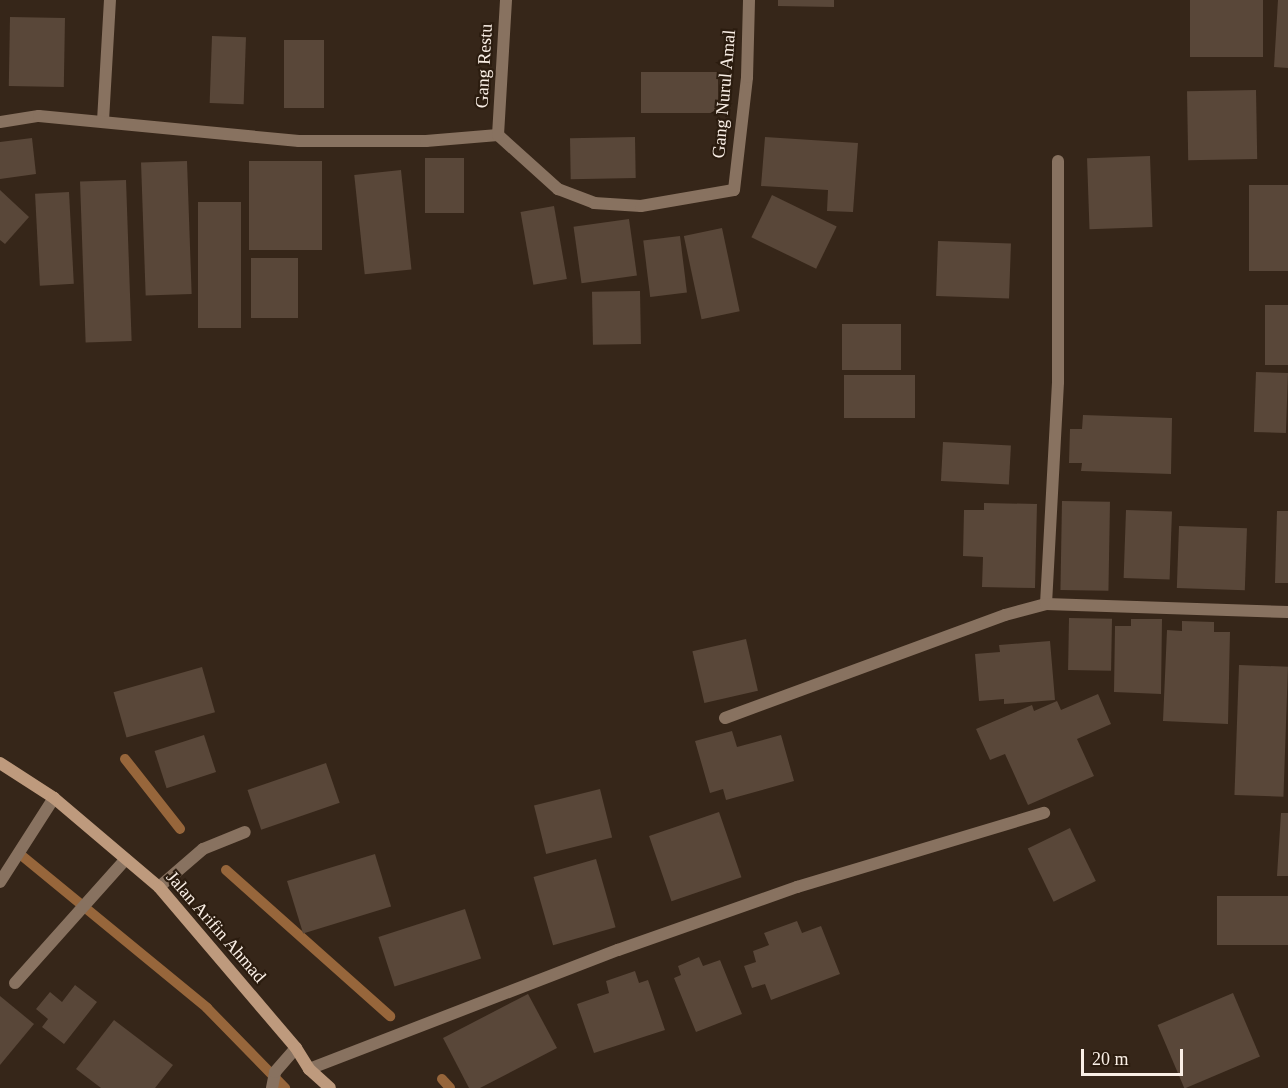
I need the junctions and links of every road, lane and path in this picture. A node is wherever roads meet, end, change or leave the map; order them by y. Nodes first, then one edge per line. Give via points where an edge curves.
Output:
1 (110, 0) edge
2 (506, 0) edge
3 (749, 0) edge
4 (102, 121) junction
5 (0, 122) edge
6 (498, 135) junction
7 (1058, 161) dead end
8 (1046, 604) junction
9 (1288, 612) edge
10 (725, 718) dead end
11 (0, 763) edge
12 (54, 798) junction
13 (1044, 813) dead end
14 (245, 832) dead end
15 (126, 859) junction
16 (0, 882) edge
17 (159, 886) junction
18 (15, 983) dead end
19 (296, 1048) junction
20 (309, 1069) junction
21 (272, 1088) edge
22 (330, 1088) edge

1 - 4 street
2 - 6 street, Gang Restu
3 - 6 street, Gang Nurul Amal via 747,76 734,190 641,206 594,203 558,189
4 - 5 street via 39,116
4 - 6 street via 299,141 426,141
7 - 8 street via 1058,382
8 - 9 street
8 - 10 street via 1005,615
11 - 12 street, Jalan Arifin Ahmad
12 - 15 street, Jalan Arifin Ahmad
12 - 16 street
13 - 20 street via 797,887 618,950
14 - 17 street via 203,849
15 - 17 street, Jalan Arifin Ahmad
15 - 18 street
17 - 19 street, Jalan Arifin Ahmad
19 - 20 street, Jalan Arifin Ahmad
19 - 21 street via 275,1072
20 - 22 street, Jalan Arifin Ahmad

